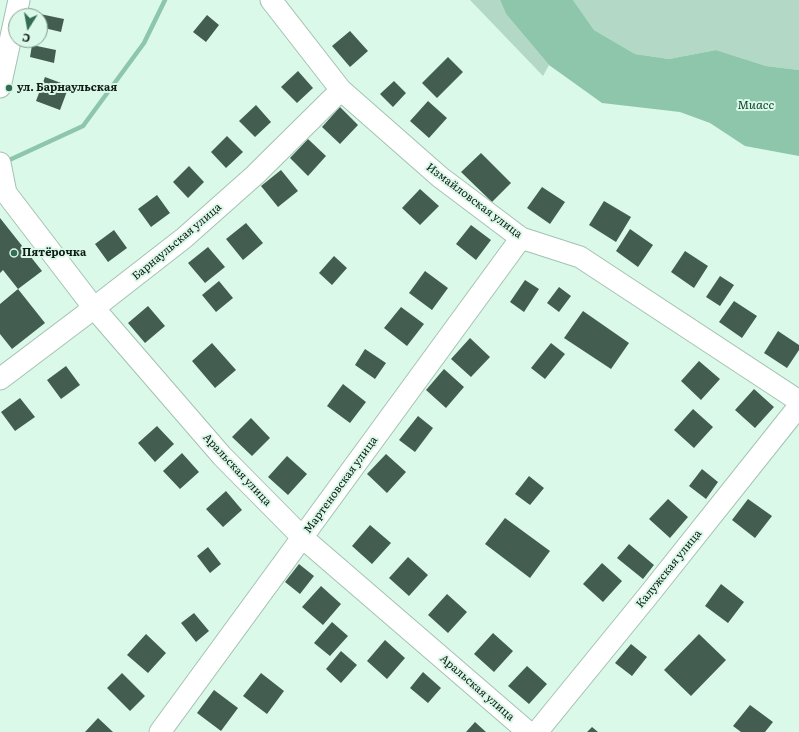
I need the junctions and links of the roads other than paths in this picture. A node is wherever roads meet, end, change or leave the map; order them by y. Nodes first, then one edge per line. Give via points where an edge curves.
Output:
1 (19, 0) edge
2 (271, 0) edge
3 (0, 87) edge
4 (340, 90) junction
5 (1, 172) edge
6 (521, 238) junction
7 (94, 308) junction
8 (0, 379) edge
9 (799, 401) edge
10 (799, 406) edge
11 (303, 538) junction
12 (160, 732) edge
13 (528, 732) edge
14 (537, 732) edge

1 - 3 street
2 - 4 street, Измайловская улица
4 - 6 street, Измайловская улица via 440,177
4 - 7 street, Барнаульская улица via 261,170 184,238
5 - 7 street, Аральская улица via 6,193
6 - 9 street, Измайловская улица via 580,257
6 - 11 street, Мартеновская улица
7 - 8 street, Барнаульская улица
7 - 11 street, Аральская улица via 222,456
10 - 14 street, Калужская улица
11 - 12 street, Мартеновская улица
11 - 13 street, Аральская улица

